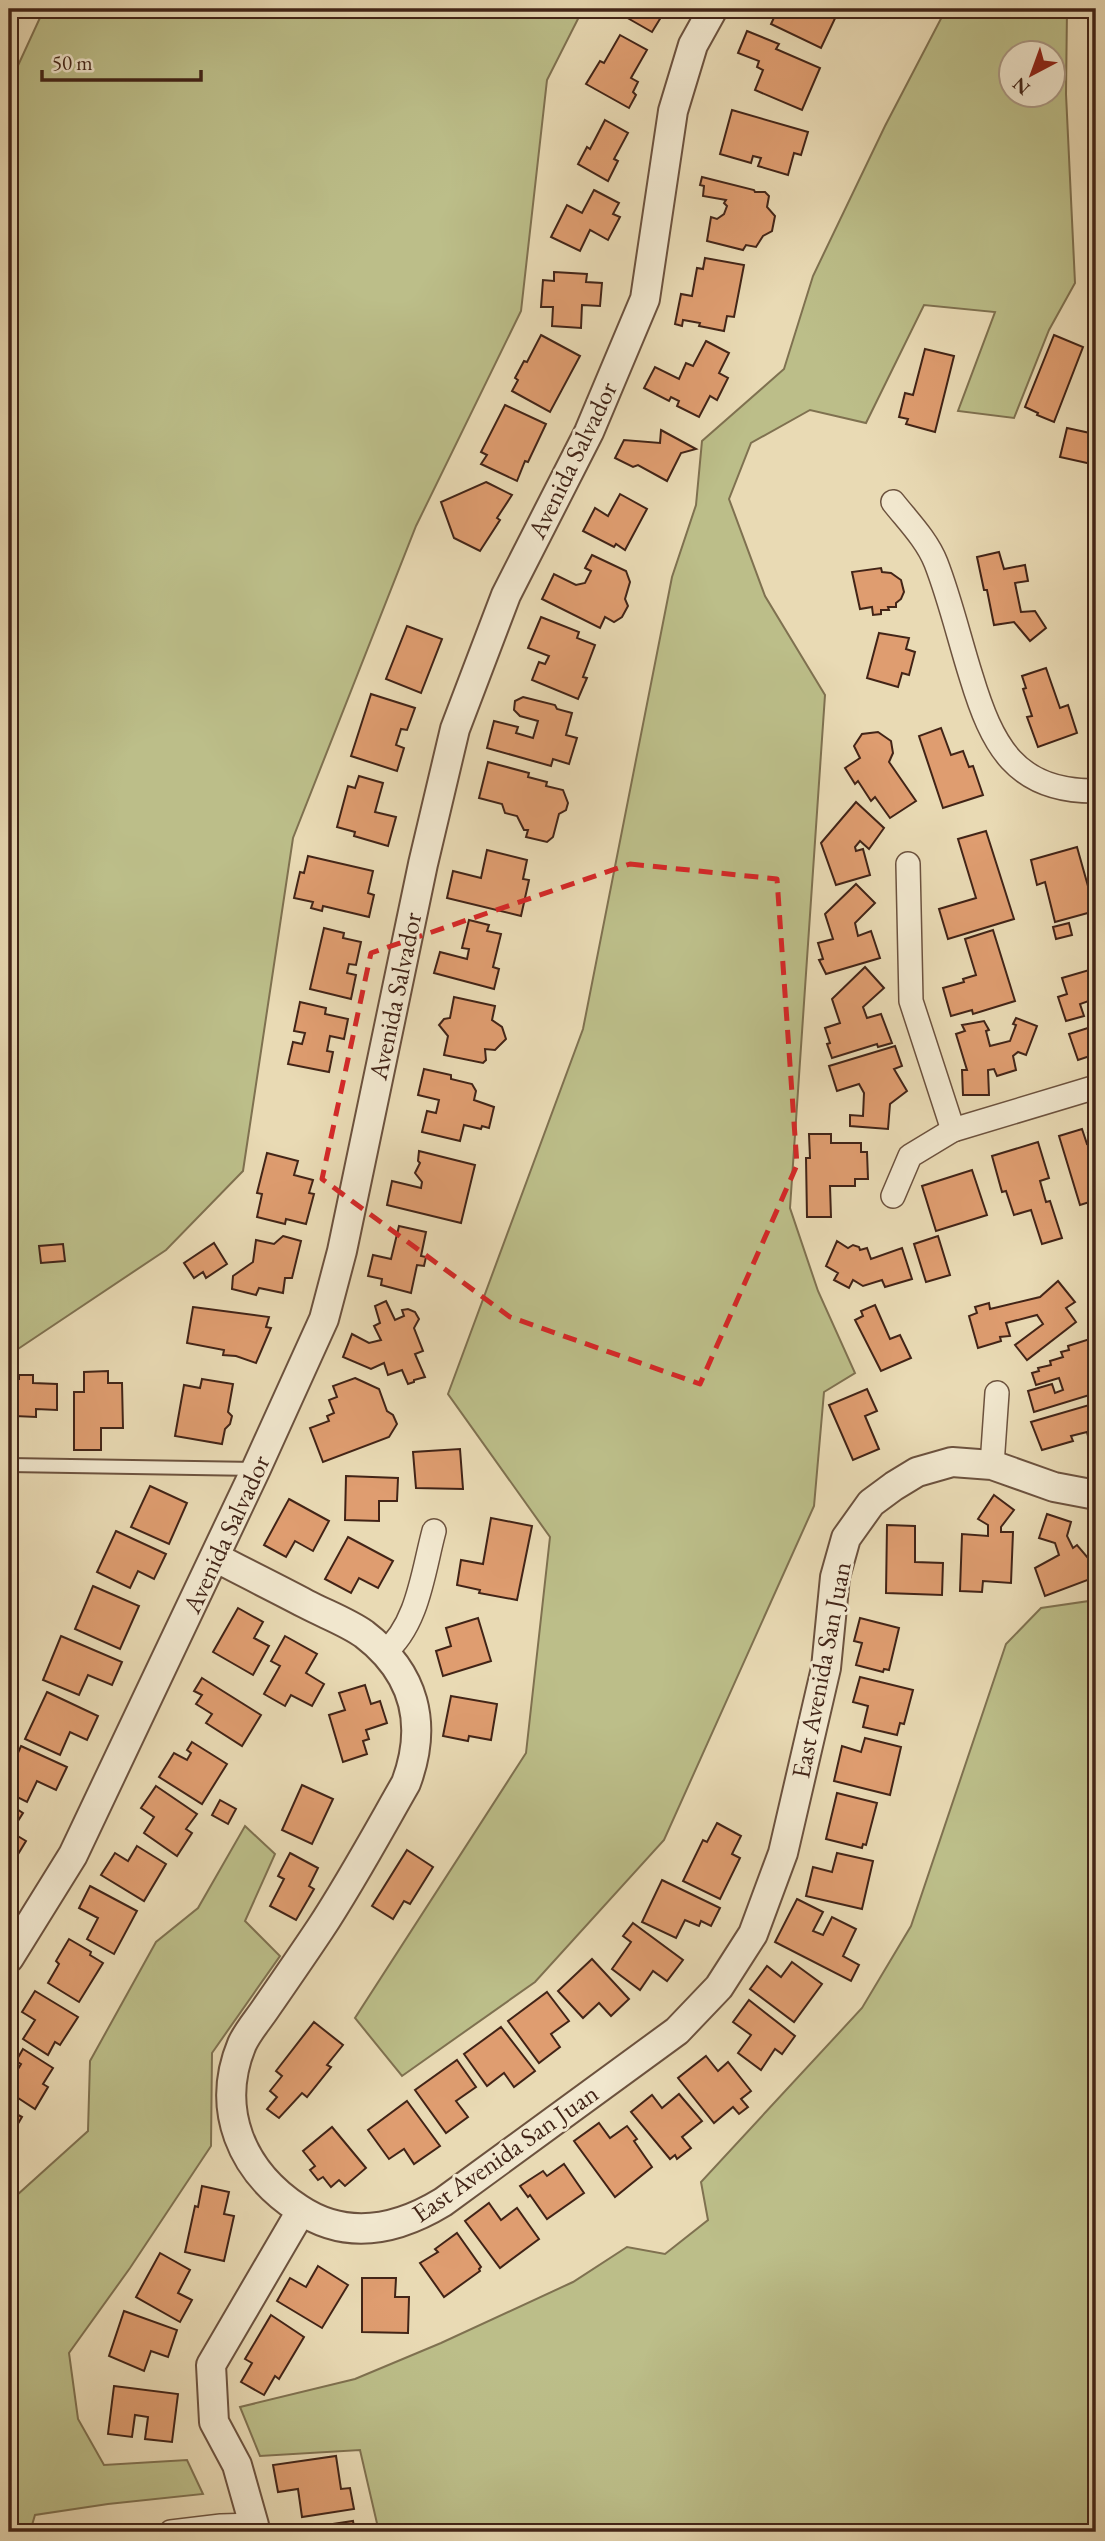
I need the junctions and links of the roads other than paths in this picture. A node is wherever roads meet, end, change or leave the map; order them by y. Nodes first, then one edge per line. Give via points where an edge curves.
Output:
1 (713, 9) edge
2 (893, 502) dead end
3 (1096, 791) edge
4 (908, 864) dead end
5 (1096, 1087) edge
6 (953, 1130) junction
7 (893, 1196) dead end
8 (997, 1393) dead end
9 (9, 1465) edge
10 (992, 1465) junction
11 (256, 1469) junction
12 (1096, 1495) edge
13 (434, 1531) dead end
14 (215, 1557) junction
15 (384, 1653) junction
16 (9, 1958) edge
17 (301, 2211) junction
18 (253, 2528) edge
19 (171, 2532) edge

1 - 11 street, Avenida Salvador via 693,44 673,111 645,299 589,432 506,595 455,729 324,1319
2 - 3 street via 936,563 982,713 1003,751 1038,780 1076,791
4 - 6 street via 911,1001
5 - 6 street
6 - 7 street via 910,1156
8 - 10 street
9 - 11 lane
10 - 12 street, East Avenida San Juan via 1054,1487
10 - 17 street, East Avenida San Juan via 952,1462 917,1472 871,1503 846,1538 835,1577 827,1668 783,1853 753,1934 719,1987 677,2031 419,2217 357,2228
11 - 14 street, Avenida Salvador
13 - 15 street via 412,1612 398,1641
14 - 15 street, East Avenida San Juan via 363,1634
14 - 16 street, Avenida Salvador via 73,1854
15 - 17 street, East Avenida San Juan via 411,1695 418,1724 415,1758 406,1783 321,1927 243,2042 232,2074 230,2099 240,2143 265,2180
17 - 18 street via 211,2365 214,2422 237,2465
18 - 19 street via 221,2526

